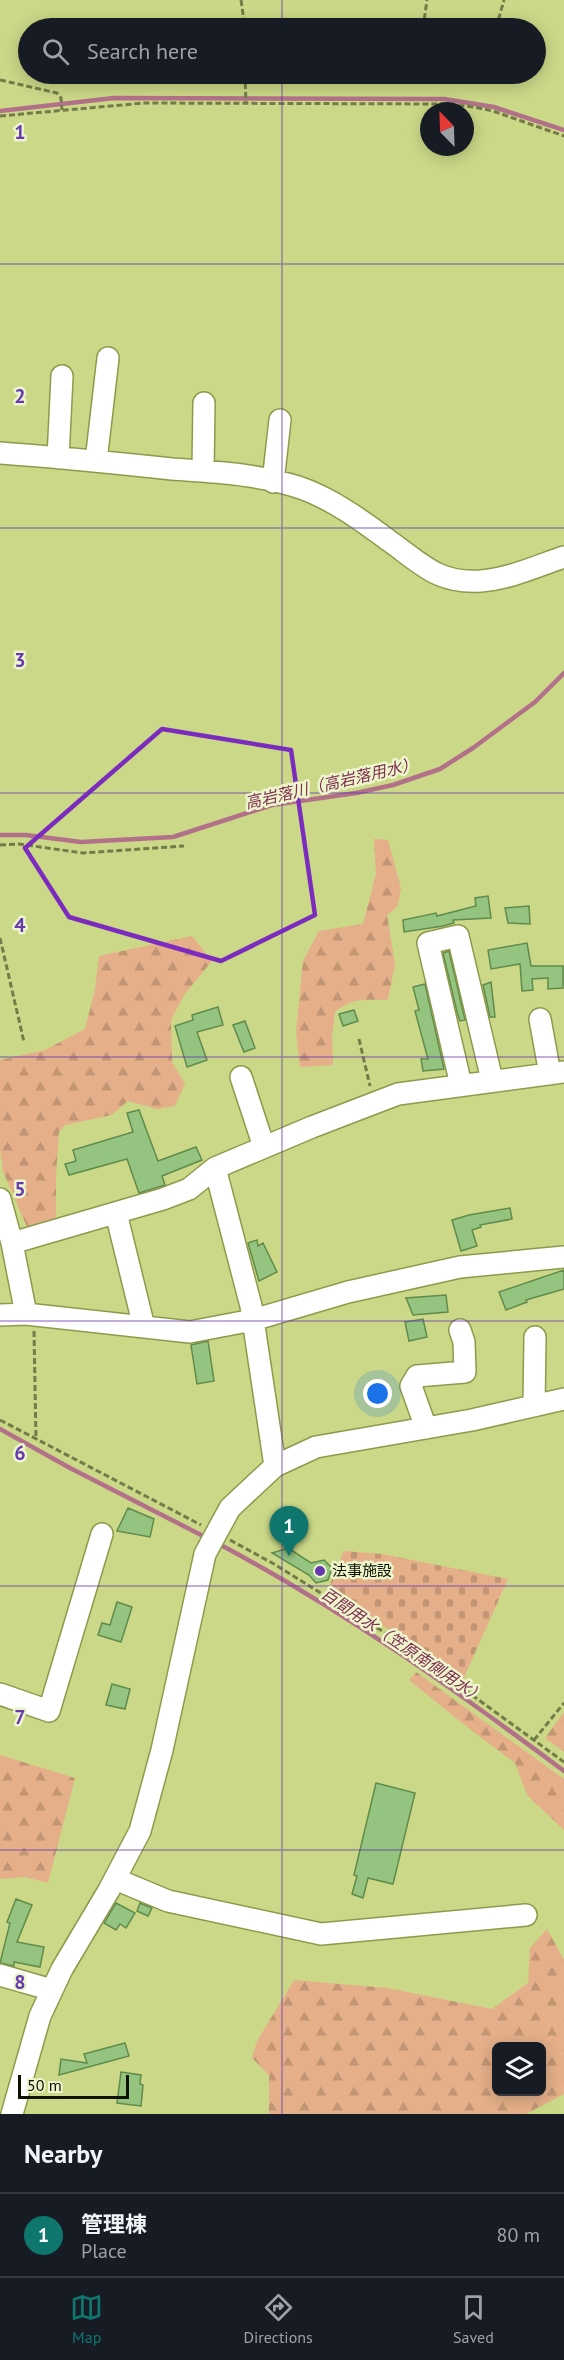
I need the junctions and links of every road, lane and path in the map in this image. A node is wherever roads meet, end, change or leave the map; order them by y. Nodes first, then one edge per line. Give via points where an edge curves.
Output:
1 (241, 0) edge
2 (427, 0) edge
3 (504, 0) edge
4 (243, 18) edge
5 (424, 18) edge
6 (499, 18) edge
7 (0, 80) edge
8 (245, 84) edge
9 (246, 104) junction
10 (62, 110) junction
11 (0, 116) edge
12 (564, 136) edge
13 (108, 358) dead end
14 (62, 376) dead end
15 (204, 403) dead end
16 (280, 420) dead end
17 (0, 453) edge
18 (58, 458) junction
19 (96, 461) junction
20 (203, 471) junction
21 (273, 482) junction
22 (564, 557) edge
23 (0, 845) edge
24 (184, 846) dead end
25 (0, 938) edge
26 (540, 1019) dead end
27 (358, 1039) dead end
28 (24, 1042) dead end
29 (557, 1073) edge
30 (241, 1077) dead end
31 (492, 1080) junction
32 (461, 1085) junction
33 (374, 1102) junction
34 (264, 1147) junction
35 (215, 1168) junction
36 (0, 1199) edge
37 (116, 1213) junction
38 (12, 1243) junction
39 (564, 1257) edge
40 (0, 1315) edge
41 (30, 1315) junction
42 (253, 1320) junction
43 (144, 1327) junction
44 (460, 1330) dead end
45 (535, 1336) dead end
46 (564, 1399) edge
47 (534, 1406) junction
48 (0, 1420) edge
49 (426, 1428) junction
50 (36, 1440) junction
51 (275, 1466) junction
52 (216, 1532) junction
53 (102, 1534) dead end
54 (0, 1694) edge
55 (564, 1702) edge
56 (534, 1740) junction
57 (564, 1762) edge
58 (115, 1879) junction
59 (526, 1915) dead end
60 (0, 1975) edge
61 (52, 1990) junction
62 (12, 2114) edge

1 - 4 path
2 - 5 path
3 - 6 path
7 - 10 path via 57,93
8 - 9 path
9 - 10 path via 144,103
9 - 12 path via 474,106
10 - 11 path
13 - 19 street
14 - 18 street
15 - 20 street
16 - 21 street
17 - 18 street
18 - 19 street
19 - 20 street
20 - 21 street
21 - 22 street via 299,487 343,509 415,562 445,577 481,581
23 - 24 path via 83,853
25 - 28 path
26 - 29 street
27 - 33 path
29 - 31 street
30 - 34 street
31 - 32 street
31 - 32 street via 458,936 428,943
32 - 33 street via 398,1094
33 - 34 street
34 - 35 street
35 - 37 street via 189,1189
35 - 42 street
36 - 38 street
37 - 38 street
37 - 43 street
38 - 41 street
39 - 42 street via 460,1267 348,1292
40 - 41 street
41 - 43 street
41 - 50 path
42 - 43 street via 190,1332
42 - 51 street
44 - 49 street via 465,1372 417,1377 411,1386
45 - 47 street
46 - 47 street
47 - 49 street
48 - 50 path
49 - 51 street via 316,1447
50 - 52 path
51 - 52 street via 230,1508
52 - 56 path via 395,1639
52 - 58 street via 205,1554 140,1831
53 - 54 street via 49,1711
55 - 56 path
56 - 57 path
58 - 59 street via 168,1901 321,1934
58 - 61 street
60 - 61 street
61 - 62 street via 40,2016

